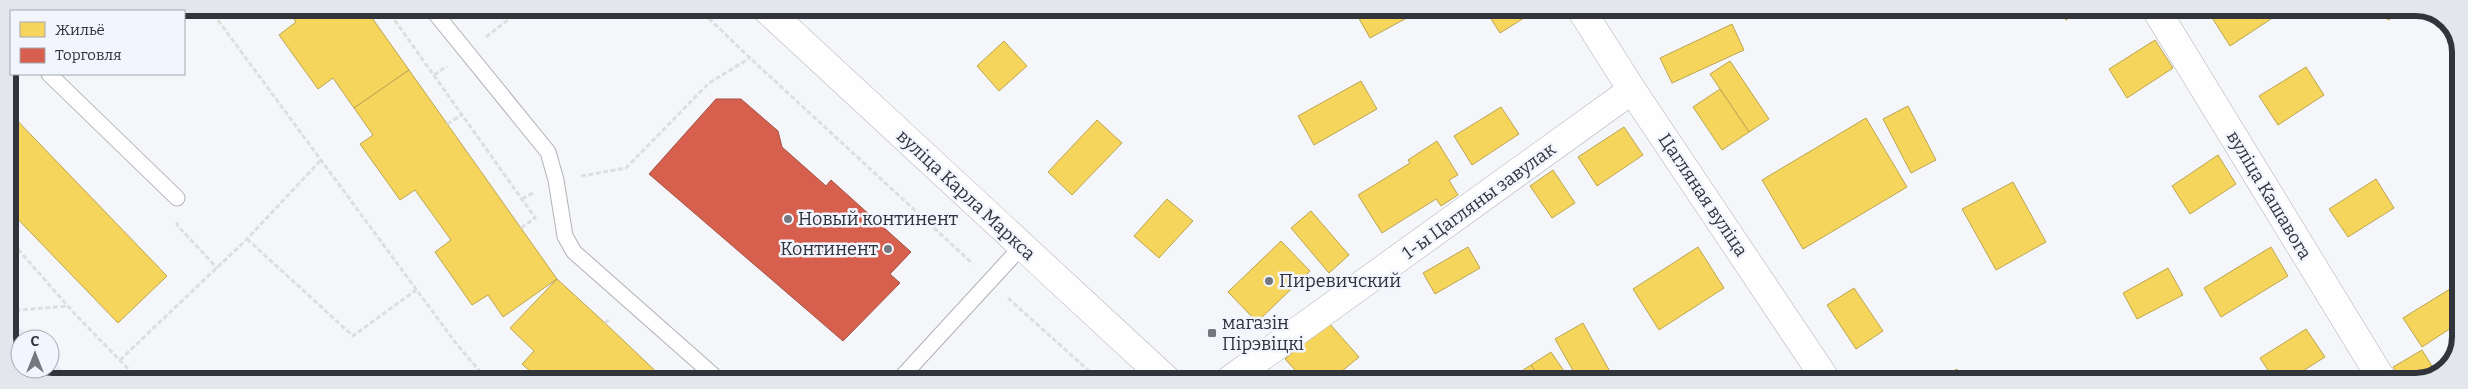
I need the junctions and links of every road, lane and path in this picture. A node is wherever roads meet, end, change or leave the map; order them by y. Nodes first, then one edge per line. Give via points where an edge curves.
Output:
1 (215, 16) edge
2 (438, 16) edge
3 (707, 16) edge
4 (774, 16) edge
5 (1585, 17) edge
6 (2160, 17) edge
7 (750, 58) junction
8 (50, 75) edge
9 (1632, 90) junction
10 (462, 115) dead end
11 (447, 124) dead end
12 (322, 160) junction
13 (556, 180) junction
14 (177, 198) joint
15 (522, 199) dead end
16 (535, 218) dead end
17 (521, 228) dead end
18 (247, 239) junction
19 (1022, 246) junction
20 (16, 247) edge
21 (217, 268) junction
22 (991, 282) junction
23 (416, 289) junction
24 (69, 306) junction
25 (16, 310) edge
26 (120, 360) junction
27 (131, 372) edge
28 (481, 372) edge
29 (710, 372) edge
30 (908, 372) edge
31 (1091, 372) edge
32 (1159, 372) edge
33 (1240, 373) edge
34 (1821, 373) edge
35 (2378, 373) edge

1 - 12 path
2 - 13 lane via 548,152
3 - 7 path
4 - 19 street, вуліца Карла Маркса
5 - 9 street, Цагляная вуліца
6 - 35 street, вуліца Кашавога
7 - 13 path via 709,83 626,168
7 - 22 path
8 - 14 lane
9 - 33 street, 1-ы Цагляны завулак
9 - 34 street, Цагляная вуліца
10 - 11 path
12 - 18 path
12 - 23 path
13 - 15 path
13 - 29 lane via 565,236 574,252
14 - 21 path via 177,225
16 - 17 path
18 - 21 path
18 - 23 path via 353,336
19 - 22 lane
19 - 32 street, вуліца Карла Маркса
20 - 24 path
21 - 26 path
22 - 30 lane
22 - 31 path
23 - 28 path
24 - 25 path
24 - 26 path
26 - 27 path

